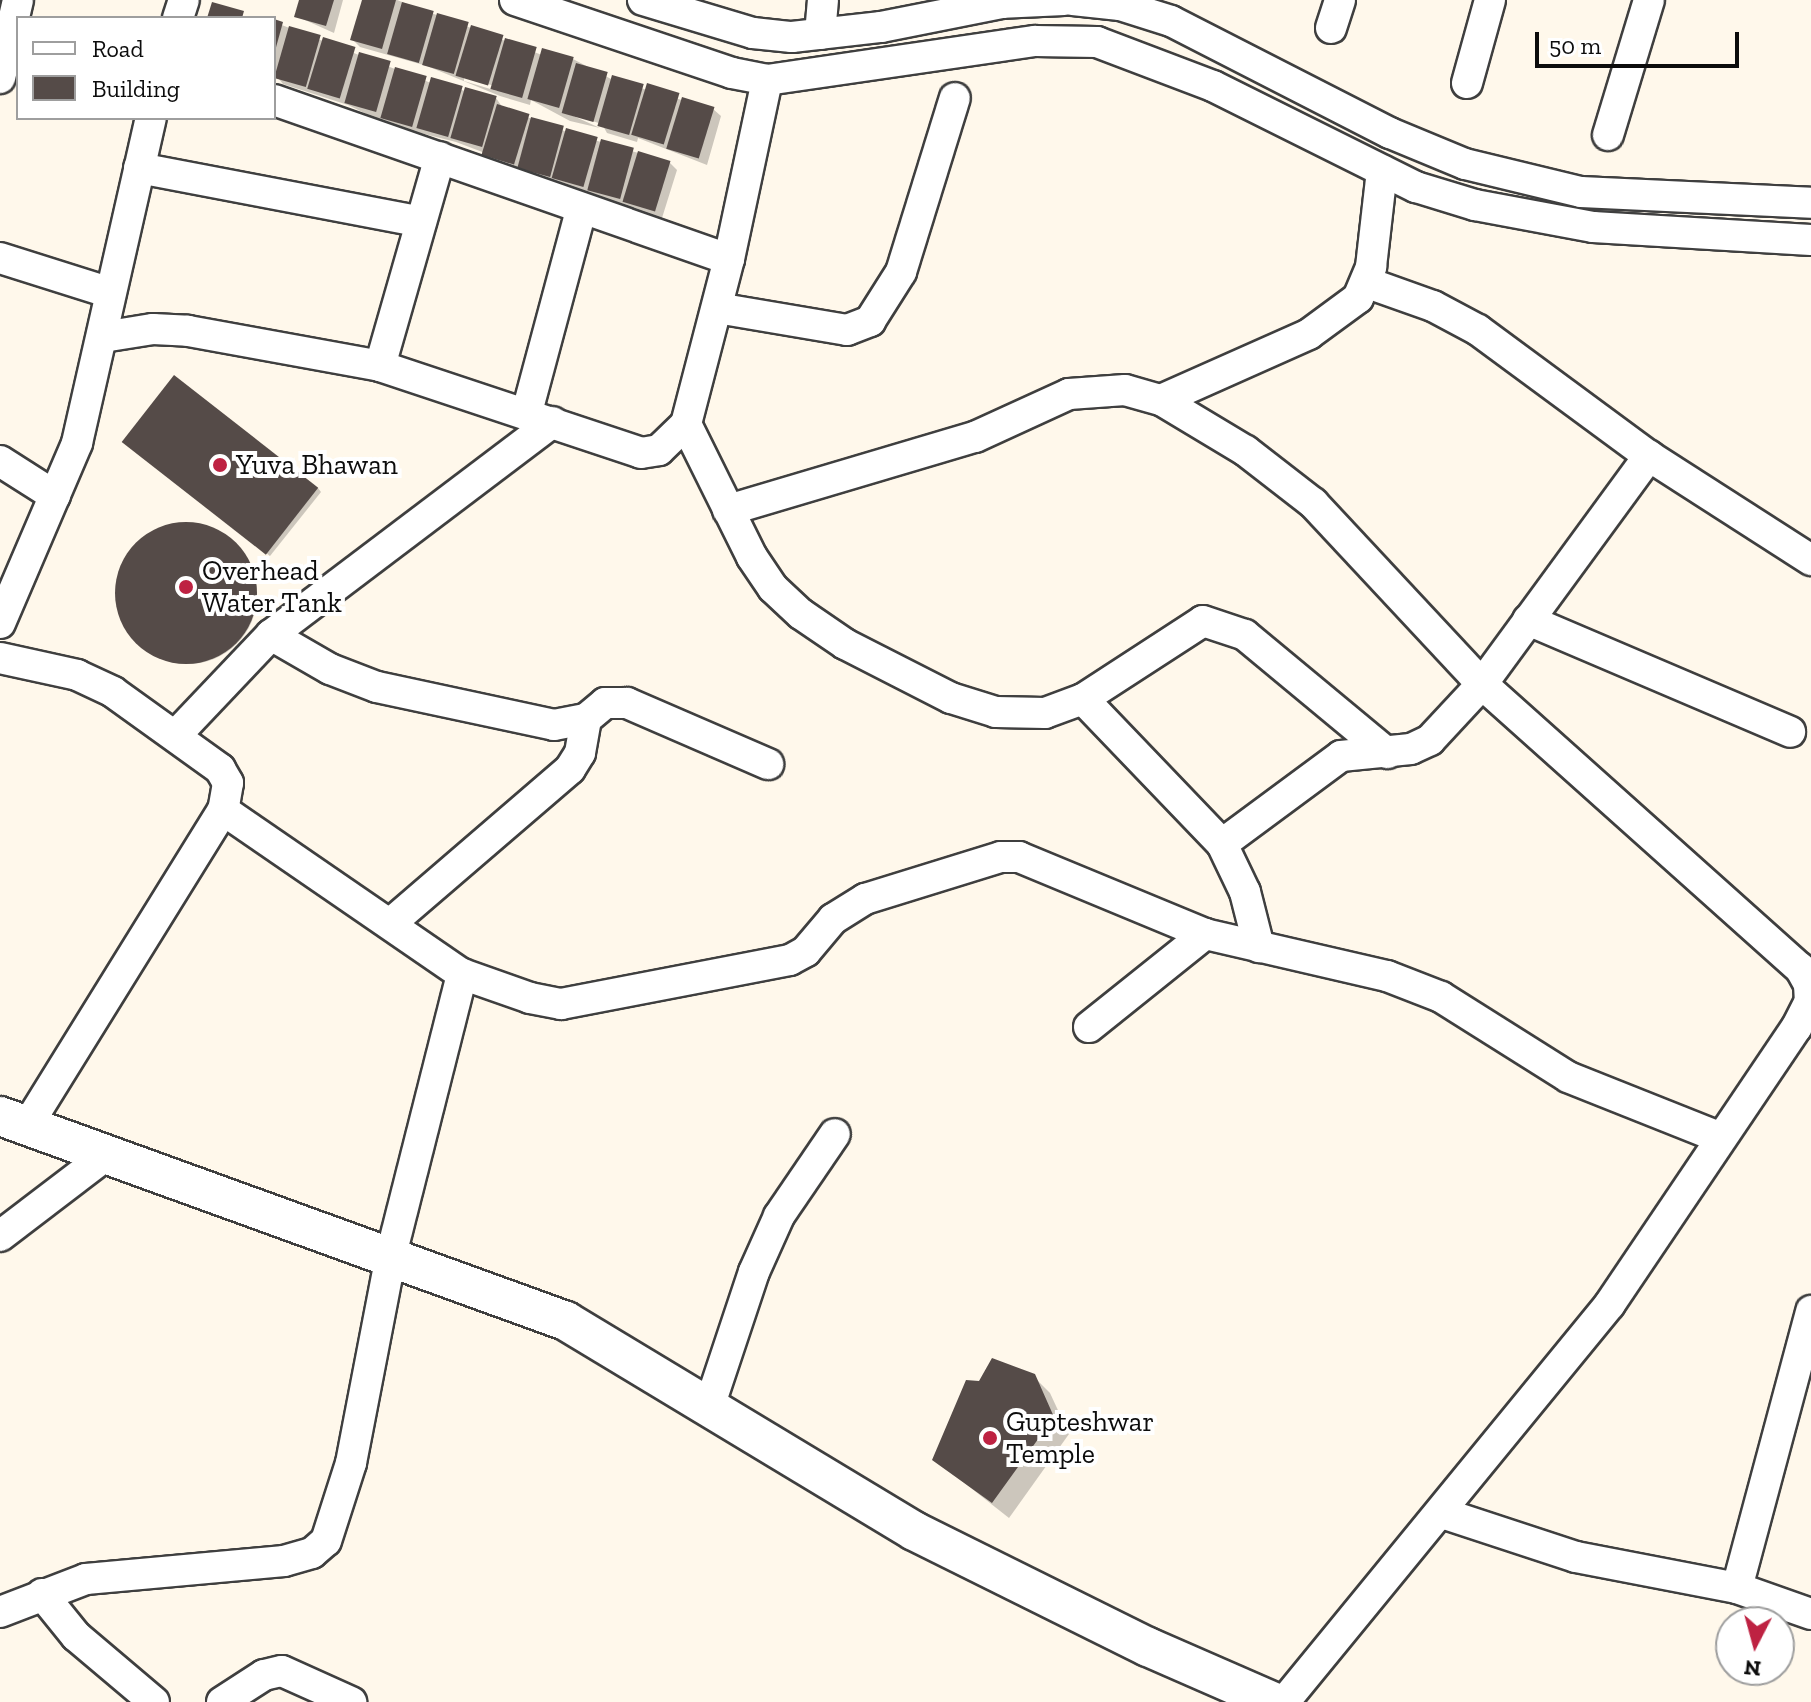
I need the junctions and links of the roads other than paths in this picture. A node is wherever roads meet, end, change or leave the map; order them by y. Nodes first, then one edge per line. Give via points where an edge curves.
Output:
1 (18, 0) edge
2 (515, 0) edge
3 (643, 0) edge
4 (823, 0) edge
5 (1064, 0) edge
6 (1073, 0) edge
7 (1490, 0) edge
8 (1649, 0) edge
9 (820, 34) junction
10 (0, 78) edge
11 (767, 80) junction
12 (1467, 83) dead end
13 (955, 98) dead end
14 (276, 101) edge
15 (151, 120) edge
16 (1608, 135) dead end
17 (440, 157) junction
18 (139, 168) junction
19 (1382, 171) junction
20 (1811, 203) edge
21 (581, 210) junction
22 (421, 222) junction
23 (1811, 240) edge
24 (0, 258) edge
25 (729, 259) junction
26 (1368, 283) junction
27 (108, 292) junction
28 (717, 308) junction
29 (103, 337) junction
30 (380, 366) junction
31 (1161, 400) junction
32 (540, 417) junction
33 (686, 424) junction
34 (1649, 456) junction
35 (0, 461) edge
36 (55, 496) junction
37 (728, 510) junction
38 (1811, 560) edge
39 (1528, 620) junction
40 (0, 623) edge
41 (271, 635) junction
42 (0, 658) edge
43 (1482, 684) junction
44 (1083, 699) junction
45 (586, 719) junction
46 (1790, 732) dead end
47 (176, 735) junction
48 (1387, 753) junction
49 (768, 764) dead end
50 (223, 810) junction
51 (1222, 844) junction
52 (391, 923) junction
53 (1205, 934) junction
54 (1259, 947) junction
55 (462, 974) junction
56 (1089, 1027) dead end
57 (1804, 1032) edge
58 (13, 1122) edge
59 (835, 1134) dead end
60 (1719, 1137) junction
61 (105, 1156) junction
62 (0, 1236) edge
63 (391, 1255) junction
64 (1811, 1311) edge
65 (708, 1410) junction
66 (1442, 1513) junction
67 (1737, 1588) junction
68 (42, 1594) junction
69 (0, 1612) edge
70 (1811, 1614) edge
71 (1247, 1697) edge
72 (154, 1702) edge
73 (222, 1702) edge
74 (351, 1702) edge
75 (1284, 1702) edge

1 - 10 street
2 - 11 street
3 - 9 street via 753,33
4 - 9 street
5 - 9 street via 1002,3
6 - 20 street via 1120,5 1171,21 1390,133 1465,164 1581,192
7 - 12 street
8 - 16 street
11 - 19 street via 1035,41 1097,42 1213,86
11 - 25 street
13 - 28 street via 901,272 870,321 847,330
14 - 17 street
15 - 18 street
17 - 21 street
17 - 22 street
18 - 22 street
18 - 27 street
19 - 23 street via 1475,205 1593,227
19 - 26 street
21 - 25 street
21 - 32 street
22 - 30 street
24 - 27 street
25 - 28 street
26 - 31 street via 1344,312 1309,334
26 - 34 street via 1433,306 1478,330
27 - 29 street
28 - 33 street
29 - 30 street via 153,329 188,331
29 - 36 street via 77,443
30 - 32 street
31 - 37 street via 1125,390 1069,394 975,437
31 - 43 street via 1246,451 1313,503
32 - 33 street via 641,453 673,441
32 - 41 street
33 - 37 street
34 - 38 street
34 - 39 street
35 - 36 street
36 - 40 street
37 - 44 street via 773,588 845,644 951,698 996,712 1045,713
39 - 43 street
39 - 46 street
41 - 45 street via 330,669 377,687 554,725
41 - 47 street
42 - 47 street via 77,675
43 - 48 street via 1430,740
43 - 57 street via 1800,968 1810,1001
44 - 48 street via 1203,621 1245,635
44 - 51 street
45 - 49 street via 605,703 627,703
45 - 52 street via 580,753 570,769
47 - 50 street via 220,769 228,783
48 - 51 street via 1341,756
50 - 52 street
50 - 58 street
51 - 54 street via 1245,892
52 - 55 street
53 - 54 street
53 - 55 street via 1037,862 1001,857 865,899 833,919 806,951 790,960 561,1004
53 - 56 street
54 - 60 street via 1387,976 1441,997 1568,1077
55 - 63 street
57 - 60 street
58 - 61 street
59 - 65 street via 779,1216 754,1272
60 - 66 street via 1610,1304
61 - 62 street
61 - 63 street
63 - 65 street via 566,1321
63 - 68 street via 351,1463 326,1541 312,1553 284,1561 86,1579
64 - 67 street
65 - 71 street via 914,1531
66 - 67 street via 1576,1557
66 - 75 street
67 - 70 street
68 - 69 street
68 - 72 street via 76,1636
73 - 74 street via 264,1675 282,1671

